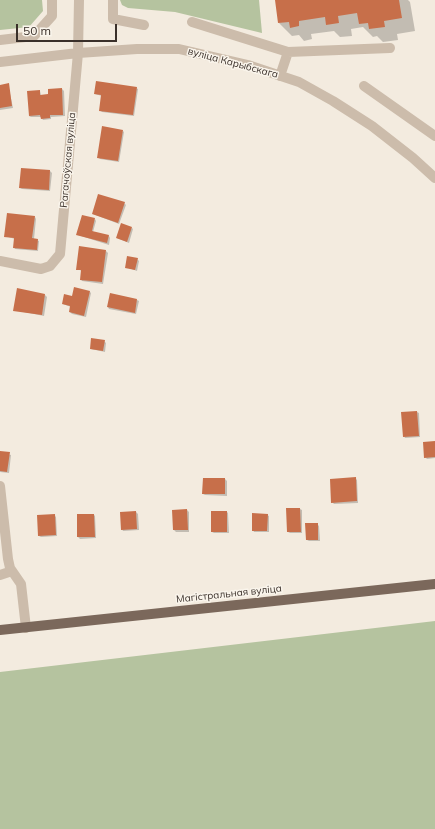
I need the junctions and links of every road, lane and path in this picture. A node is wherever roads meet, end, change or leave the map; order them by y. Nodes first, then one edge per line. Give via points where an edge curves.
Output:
1 (52, 0) edge
2 (79, 0) edge
3 (113, 0) edge
4 (192, 22) dead end
5 (144, 25) dead end
6 (0, 40) edge
7 (390, 48) dead end
8 (288, 52) junction
9 (78, 53) junction
10 (0, 62) edge
11 (280, 76) junction
12 (364, 86) dead end
13 (435, 136) edge
14 (431, 167) edge
15 (435, 178) edge
16 (0, 261) edge
17 (0, 486) edge
18 (1, 502) edge
19 (12, 571) junction
20 (0, 575) edge
21 (435, 584) edge
22 (26, 628) junction
23 (0, 630) edge

1 - 6 street via 52,16 34,36
2 - 9 street, Рагачоўская вуліца
3 - 5 street via 113,19
4 - 8 street
7 - 8 street
8 - 11 street
9 - 10 street, вуліца Карыбскага
9 - 11 street, вуліца Карыбскага via 179,49 248,65
9 - 16 street, Рагачоўская вуліца via 60,254 50,266 41,269
11 - 14 street, вуліца Карыбскага via 299,82 333,101
12 - 13 street
14 - 15 street, вуліца Карыбскага
17 - 18 street
18 - 19 street via 8,559
19 - 20 street
19 - 22 street via 21,584
21 - 22 main road, Магістральная вуліца
22 - 23 main road, Магістральная вуліца

